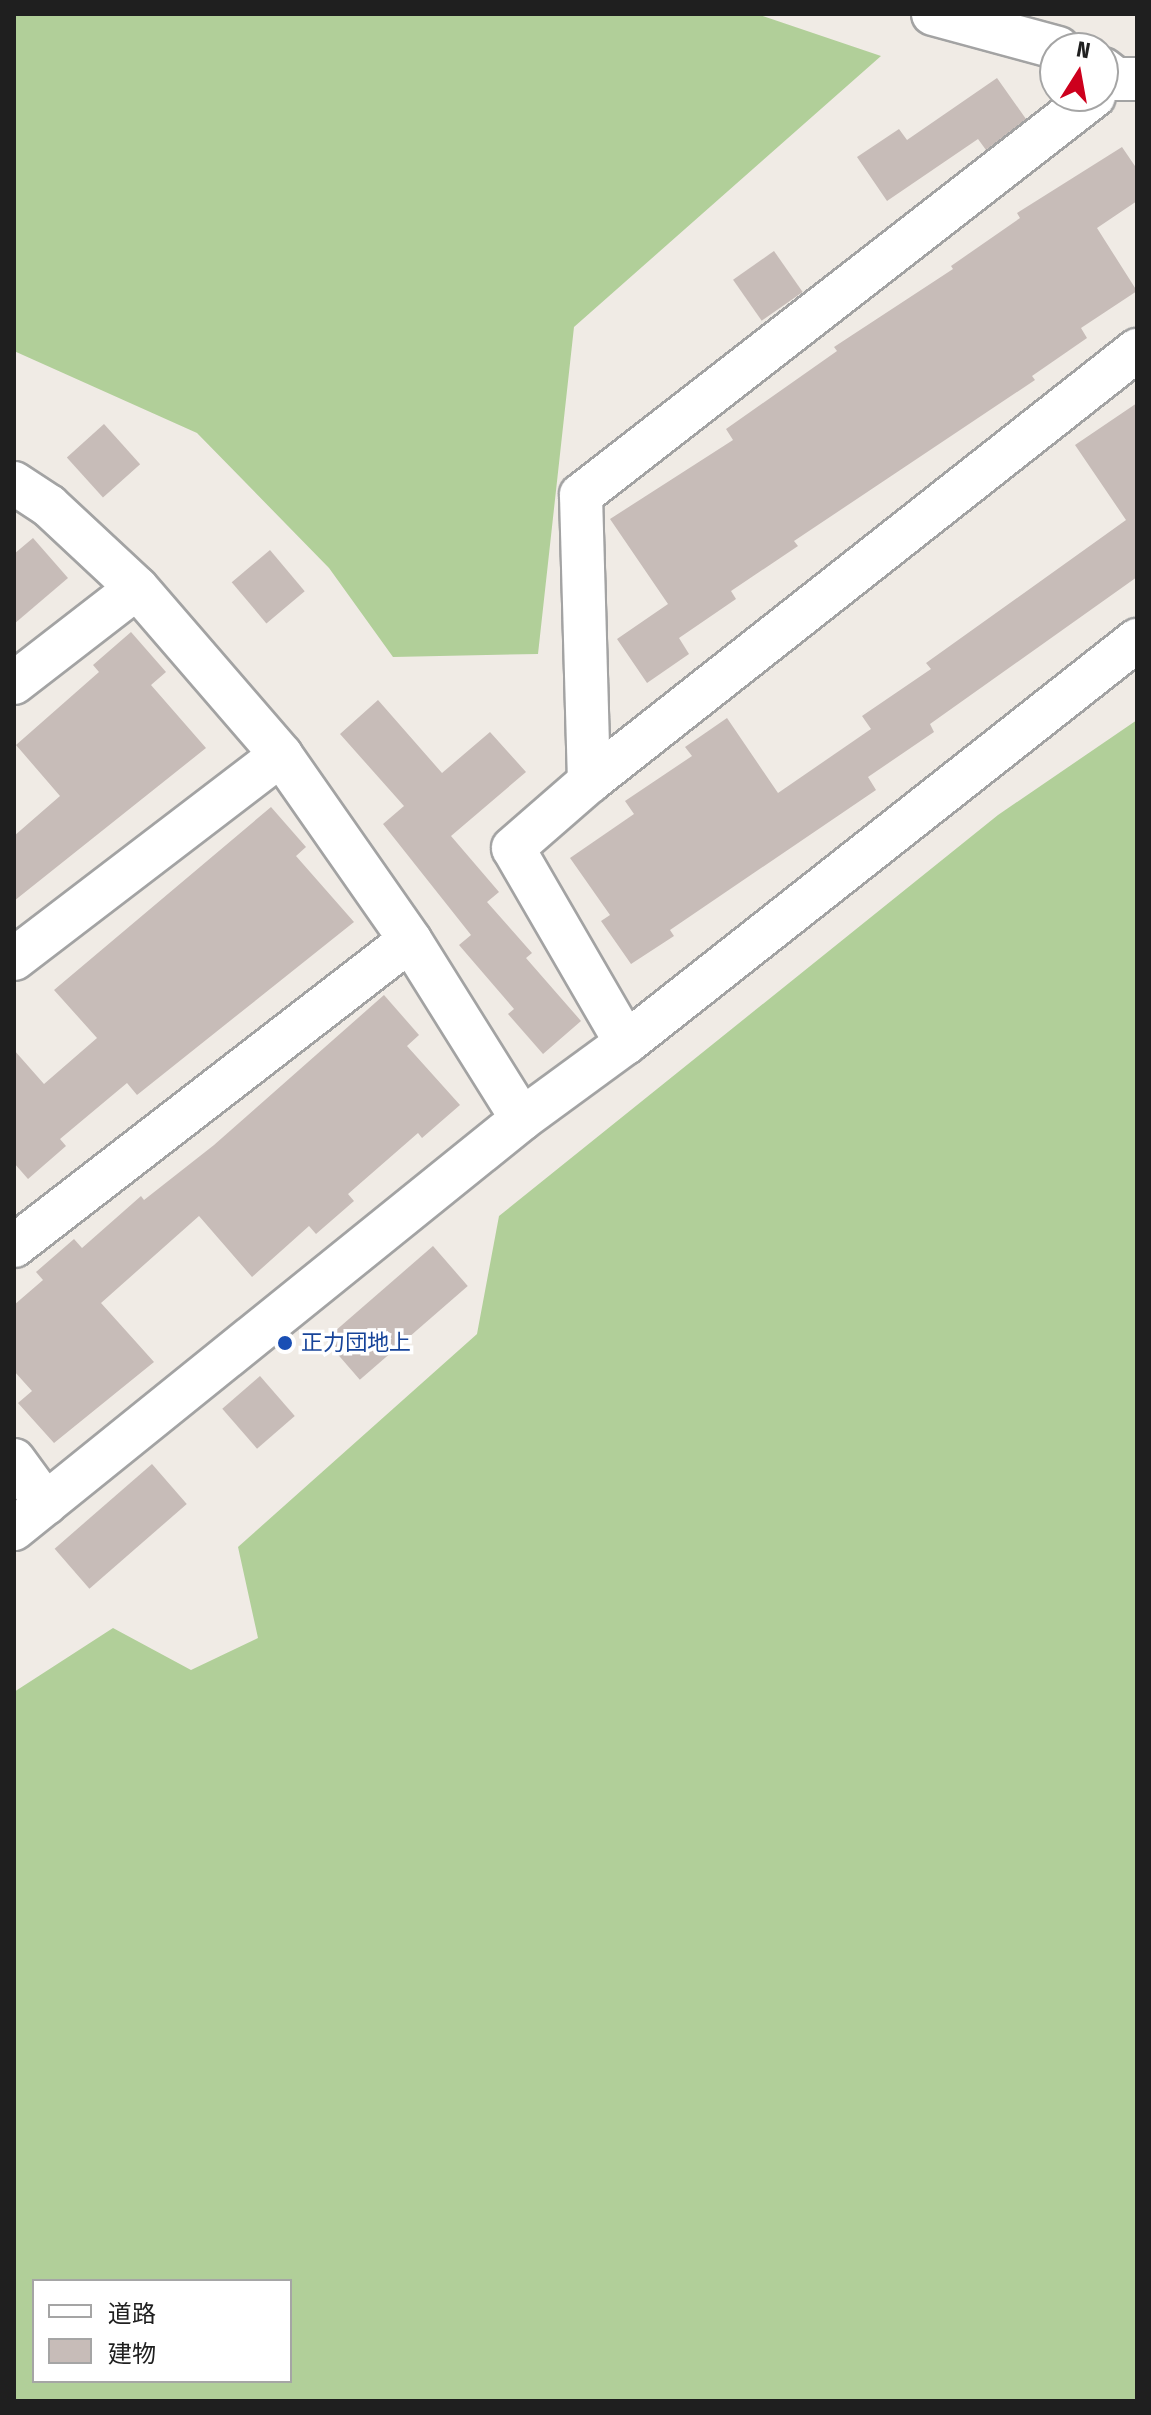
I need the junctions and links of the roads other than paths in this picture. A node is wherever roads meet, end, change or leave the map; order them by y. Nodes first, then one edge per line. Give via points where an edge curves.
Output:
1 (933, 14) edge
2 (1039, 43) edge
3 (1073, 112) edge
4 (1137, 350) edge
5 (14, 483) edge
6 (137, 588) junction
7 (1137, 640) edge
8 (14, 683) edge
9 (281, 755) junction
10 (589, 782) junction
11 (410, 940) junction
12 (14, 959) edge
13 (626, 1043) junction
14 (522, 1119) junction
15 (14, 1246) edge
16 (14, 1460) edge
17 (46, 1504) junction
18 (14, 1529) edge

1 - 2 street
3 - 10 street via 581,495
4 - 10 street
5 - 6 street via 49,506
6 - 8 street
6 - 9 street
7 - 13 street
9 - 11 street
9 - 12 street
10 - 13 street via 513,848
11 - 14 street
11 - 15 street
13 - 14 street
14 - 17 street
16 - 17 street
17 - 18 street

